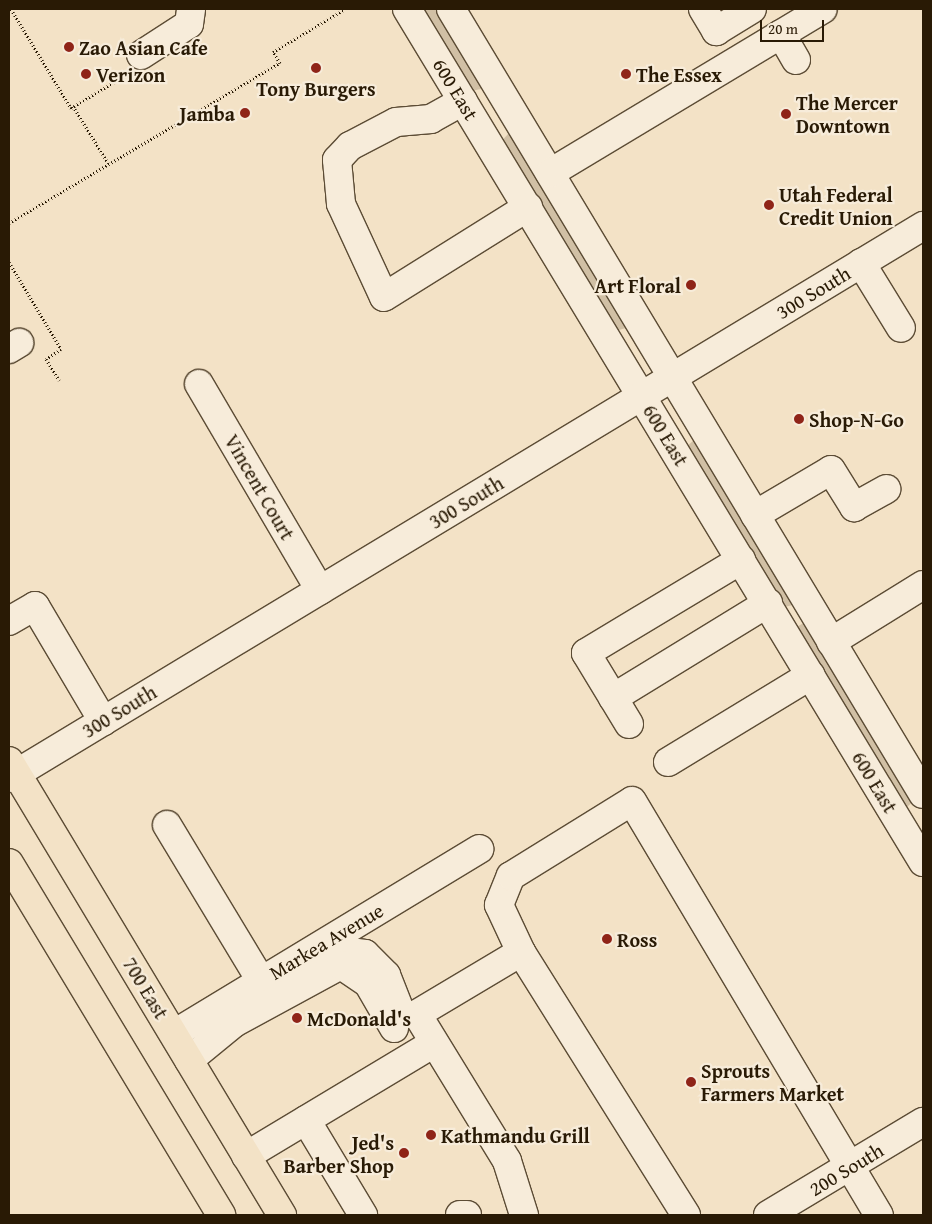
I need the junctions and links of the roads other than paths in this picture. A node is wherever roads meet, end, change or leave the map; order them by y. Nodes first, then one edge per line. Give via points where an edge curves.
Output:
1 (190, 9) edge
2 (407, 9) edge
3 (451, 9) edge
4 (703, 9) edge
5 (752, 9) edge
6 (823, 9) edge
7 (781, 34) junction
8 (141, 55) dead end
9 (796, 60) dead end
10 (508, 103) junction
11 (470, 112) junction
12 (550, 172) junction
13 (528, 207) junction
14 (921, 232) edge
15 (861, 263) junction
16 (901, 328) dead end
17 (672, 377) junction
18 (199, 384) dead end
19 (642, 395) junction
20 (886, 489) dead end
21 (755, 515) junction
22 (742, 560) junction
23 (923, 585) edge
24 (320, 590) junction
25 (810, 607) junction
26 (774, 614) junction
27 (9, 621) edge
28 (831, 642) junction
29 (811, 675) junction
30 (612, 698) junction
31 (103, 721) junction
32 (629, 724) dead end
33 (668, 762) dead end
34 (11, 771) edge
35 (923, 794) edge
36 (923, 808) edge
37 (900, 822) junction
38 (167, 825) dead end
39 (479, 849) dead end
40 (923, 862) edge
41 (9, 864) edge
42 (521, 952) junction
43 (261, 981) junction
44 (399, 1025) dead end
45 (174, 1034) junction
46 (434, 1043) junction
47 (189, 1060) junction
48 (306, 1120) junction
49 (923, 1122) edge
50 (246, 1156) junction
51 (850, 1166) junction
52 (221, 1215) edge
53 (282, 1215) edge
54 (363, 1215) edge
55 (460, 1215) edge
56 (467, 1215) edge
57 (524, 1215) edge
58 (686, 1215) edge
59 (768, 1215) edge
60 (879, 1215) edge

1 - 8 street via 189,24
2 - 11 street, 600 East
3 - 10 street, 600 East
4 - 5 street via 716,31
6 - 7 street
7 - 9 street
7 - 12 street
10 - 11 street
10 - 12 street, 600 East
11 - 13 street, 600 East
11 - 13 street via 396,122 350,146 337,160 341,204 384,297
12 - 17 street, 600 East
13 - 19 street, 600 East
14 - 15 street, 300 South
15 - 16 street
15 - 17 street, 300 South
17 - 19 street, 300 South
17 - 21 street, 600 East
18 - 24 street, Vincent Court
19 - 22 street, 600 East
19 - 24 street, 300 South
20 - 21 street via 854,507 831,470
21 - 25 street, 600 East
22 - 26 street, 600 East
22 - 30 street via 586,653
23 - 28 street
24 - 31 street, 300 South
25 - 26 street
25 - 28 street, 600 East
26 - 29 street, 600 East
26 - 30 street
27 - 31 street via 35,606
28 - 35 street, 600 East
29 - 33 street
29 - 37 street, 600 East
30 - 32 street
31 - 34 street, 300 South
34 - 45 main road, 700 East
36 - 37 street
37 - 40 street, 600 East
38 - 43 street
39 - 43 street, Markea Avenue
41 - 52 main road
42 - 46 street via 416,1014
42 - 51 street via 499,905 511,876 632,801
42 - 58 street
43 - 45 street, Markea Avenue
44 - 47 street via 386,976 365,954 357,953 234,1023
45 - 47 main road, 700 East
46 - 48 street
46 - 57 street via 507,1161
47 - 50 main road, 700 East
48 - 50 street
48 - 54 street
49 - 51 street, 200 South
50 - 53 main road, 700 East
51 - 59 street, 200 South
51 - 60 street
55 - 56 street

